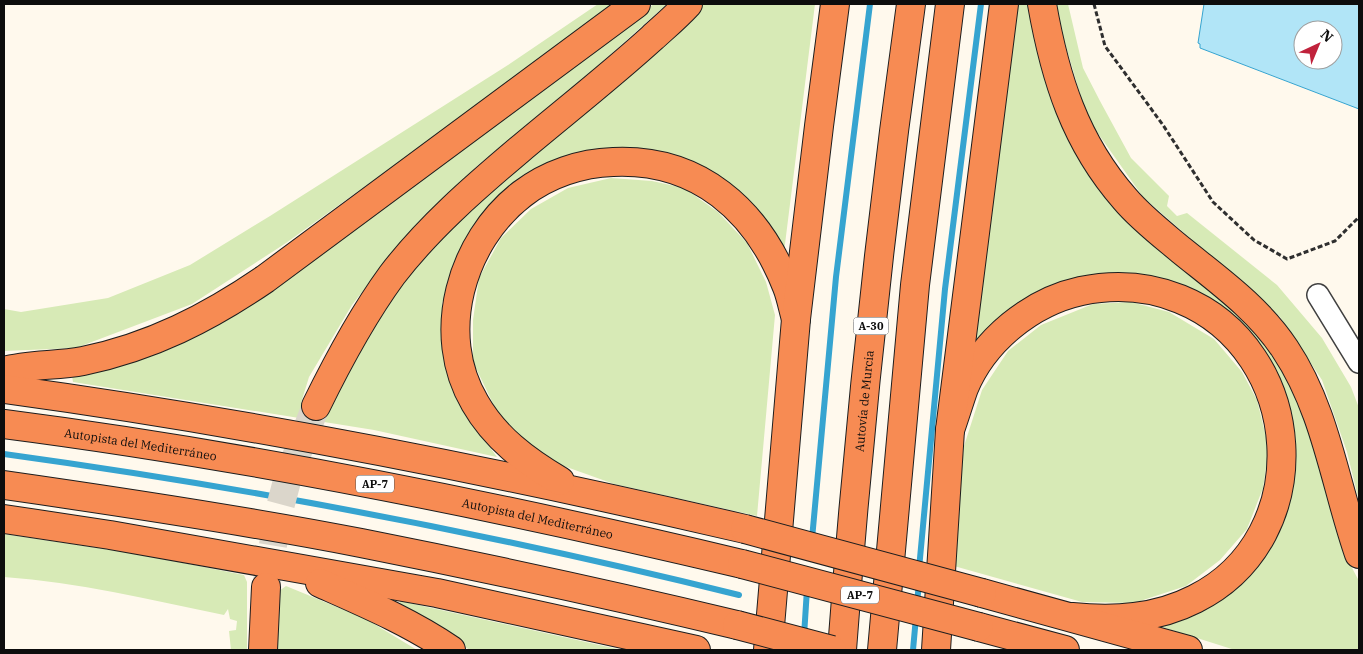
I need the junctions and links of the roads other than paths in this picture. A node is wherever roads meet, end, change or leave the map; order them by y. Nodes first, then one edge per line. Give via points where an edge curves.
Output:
1 (636, 4) edge
2 (688, 4) edge
3 (835, 4) edge
4 (911, 4) edge
5 (950, 4) edge
6 (1004, 4) edge
7 (1042, 4) edge
8 (1318, 295) dead end
9 (796, 319) junction
10 (1359, 362) edge
11 (4, 371) edge
12 (4, 389) edge
13 (316, 406) tunnel mouth
14 (4, 424) edge
15 (950, 430) junction
16 (4, 485) edge
17 (576, 491) junction
18 (4, 519) edge
19 (1359, 554) edge
20 (290, 568) junction
21 (266, 587) tunnel mouth
22 (1072, 617) junction
23 (263, 650) edge
24 (451, 650) edge
25 (696, 650) edge
26 (768, 650) edge
27 (832, 650) edge
28 (842, 650) edge
29 (882, 650) edge
30 (936, 650) edge
31 (1065, 650) edge
32 (1188, 650) edge

1 - 11 highway via 228,304 160,337 116,353
2 - 13 highway via 632,56 467,195 428,233 363,318
3 - 9 highway
4 - 28 highway, Autovía de Murcia / A-30 via 876,281
5 - 29 highway via 914,295
6 - 15 highway
7 - 19 highway via 1071,113 1104,174 1153,227 1263,321 1302,375 1320,420
8 - 10 street
9 - 17 highway via 787,287 760,236 718,191 691,176 664,166 632,161 602,163 572,168 523,193 502,211 481,239 469,263 455,319 457,348 462,374 474,403 492,428 515,452
9 - 26 highway
12 - 17 highway via 294,434
14 - 31 highway, Autopista del Mediterráneo / AP-7, bridge via 371,483 551,520 742,564
15 - 22 highway via 964,387 980,359 1002,333 1021,318 1071,293 1125,286 1174,296 1221,321 1243,343 1269,387 1278,413 1282,443 1277,499 1257,543 1220,583 1196,599 1172,609 1120,619
15 - 30 highway
16 - 27 highway, bridge via 360,543 737,625
17 - 22 highway, bridge via 745,529
18 - 20 highway
20 - 24 highway via 383,611
20 - 25 highway via 437,593
21 - 23 highway
22 - 32 highway

